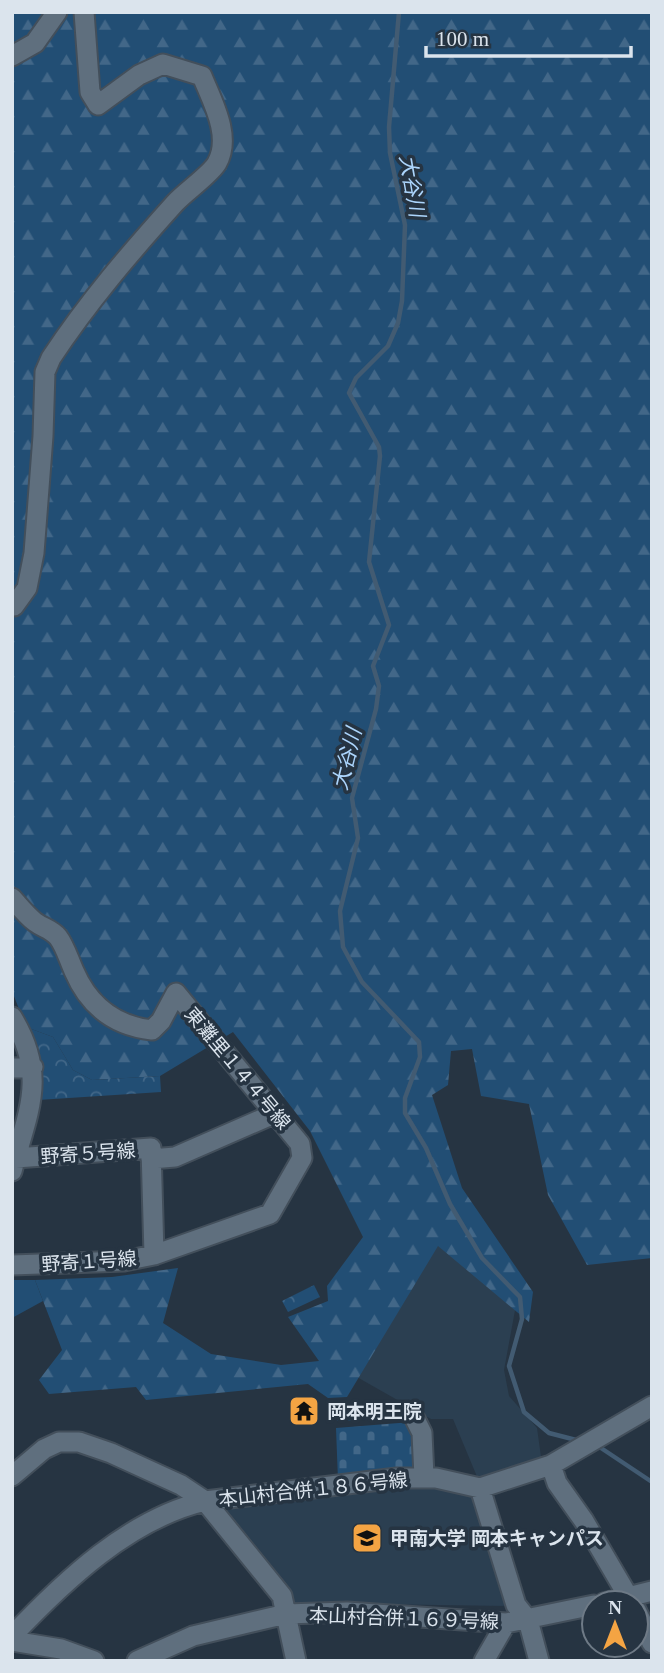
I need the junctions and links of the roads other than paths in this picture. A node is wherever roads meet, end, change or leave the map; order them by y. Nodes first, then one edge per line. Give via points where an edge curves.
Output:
1 (57, 12) edge
2 (84, 12) edge
3 (12, 56) edge
4 (12, 604) edge
5 (12, 898) edge
6 (12, 1017) edge
7 (33, 1067) junction
8 (12, 1068) edge
9 (276, 1113) junction
10 (151, 1159) junction
11 (14, 1165) edge
12 (154, 1255) junction
13 (12, 1265) edge
14 (652, 1406) edge
15 (415, 1419) dead end
16 (551, 1465) junction
17 (12, 1476) edge
18 (424, 1477) junction
19 (480, 1488) junction
20 (205, 1501) junction
21 (624, 1589) edge
22 (580, 1608) edge
23 (286, 1614) junction
24 (528, 1620) junction
25 (506, 1623) junction
26 (12, 1636) edge
27 (12, 1641) edge
28 (94, 1661) edge
29 (137, 1661) edge
30 (296, 1661) edge
31 (484, 1661) edge
32 (540, 1661) edge

1 - 3 street via 35,43
2 - 4 street via 90,92 98,105 139,75 163,64 202,76 221,124 222,147 217,165 189,187 84,308 48,365 34,553 27,588
5 - 9 street, 東灘里１４４号線 via 60,939 76,977 110,1019 152,1030 176,993
6 - 7 street
7 - 8 street
7 - 11 street via 34,1088
9 - 10 street via 175,1157
9 - 12 street, 東灘里１４４号線 via 300,1144 302,1158 270,1214
10 - 11 street, 野寄５号線 via 150,1148
10 - 12 street, 野寄１号線
12 - 13 street, 野寄１号線 via 124,1261
14 - 16 street, 本山村合併１８６号線
15 - 18 street via 422,1433
16 - 19 street, 本山村合併１８６号線
16 - 21 street via 557,1483
17 - 20 street via 44,1449 59,1442 79,1442 181,1485
18 - 19 street, 本山村合併１８６号線
18 - 20 street, 本山村合併１８６号線
19 - 24 street via 516,1605
20 - 23 street via 282,1596
20 - 26 street, 本山村合併１８６号線 via 180,1507 144,1525 86,1566
22 - 24 street, 本山村合併１６９号線
23 - 25 street, 本山村合併１６９号線 via 347,1612
23 - 29 street, 本山村合併１６９号線 via 193,1636
23 - 30 street
24 - 25 street, 本山村合併１６９号線
24 - 32 street
25 - 31 street
27 - 28 street via 61,1649

